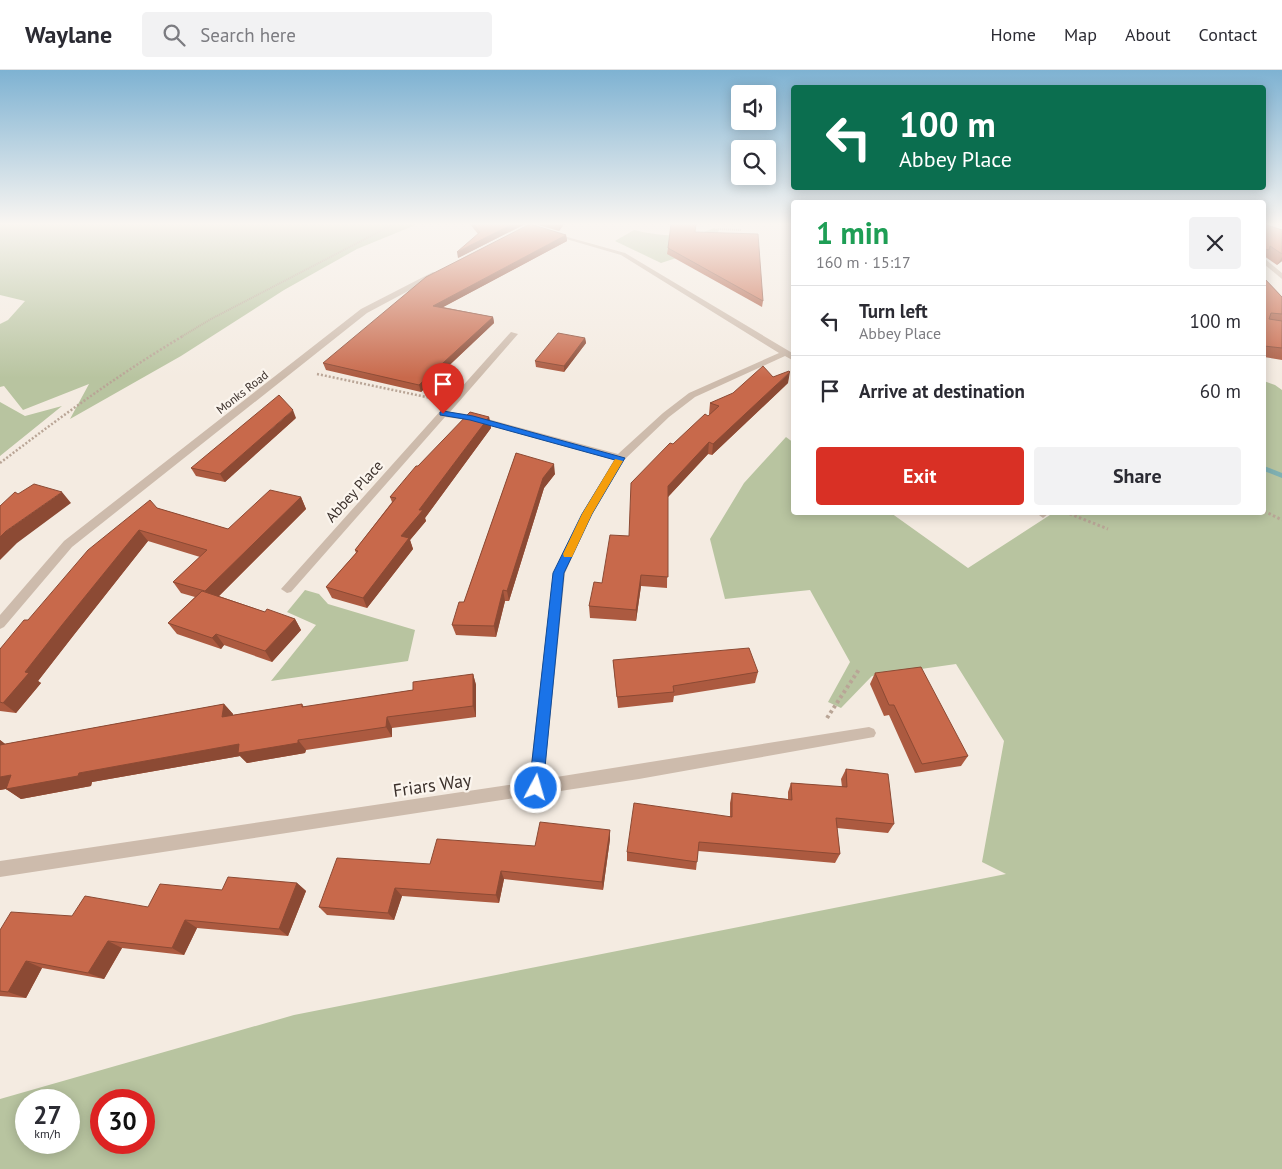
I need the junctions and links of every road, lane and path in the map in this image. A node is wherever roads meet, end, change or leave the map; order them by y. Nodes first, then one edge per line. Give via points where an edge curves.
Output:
1 (296, 275) edge
2 (434, 275) edge
3 (658, 275) edge
4 (514, 334) dead end
5 (790, 355) edge
6 (292, 368) junction
7 (452, 403) junction
8 (443, 414) junction
9 (620, 458) junction
10 (0, 463) edge
11 (1266, 512) edge
12 (1073, 515) edge
13 (1282, 520) edge
14 (1108, 529) dead end
15 (287, 589) dead end
16 (0, 624) edge
17 (860, 668) dead end
18 (869, 732) dead end
19 (811, 743) junction
20 (536, 788) junction
21 (0, 869) edge

1 - 10 path via 143,360
2 - 6 street, Monks Road via 364,311
3 - 5 street
4 - 7 street, Abbey Place
5 - 9 street via 692,395
6 - 7 path
6 - 16 street, Monks Road via 68,544
7 - 8 street, Abbey Place
8 - 9 street via 470,417
8 - 15 street, Abbey Place
9 - 20 street via 587,514 559,573
11 - 13 path
12 - 14 path
17 - 19 path
18 - 19 street, Friars Way
19 - 20 street, Friars Way
20 - 21 street, Friars Way

